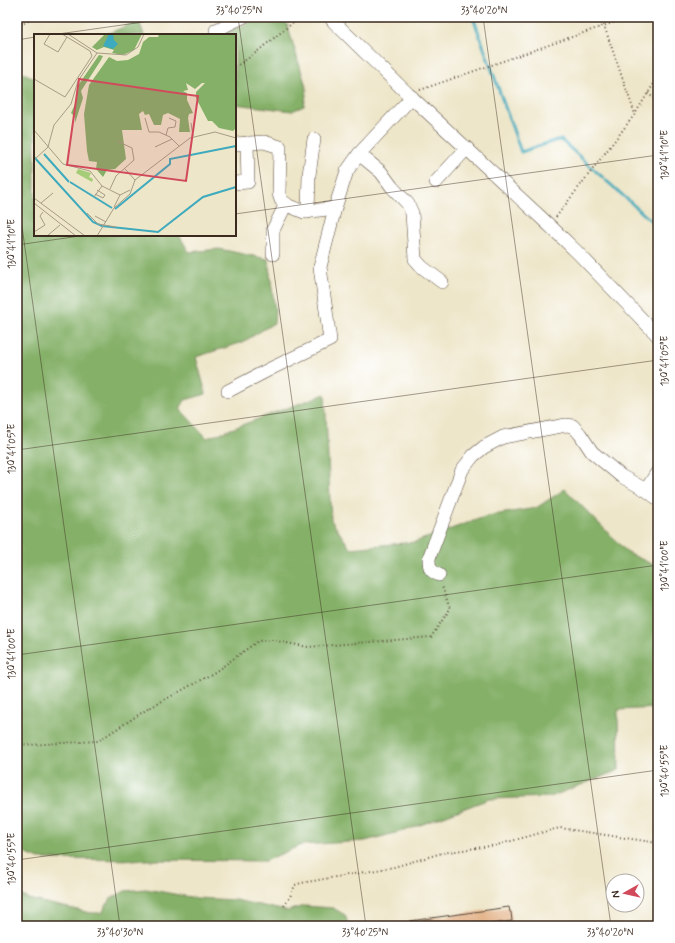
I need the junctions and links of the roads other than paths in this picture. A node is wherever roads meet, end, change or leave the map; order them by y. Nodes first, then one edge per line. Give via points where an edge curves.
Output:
1 (243, 17) edge
2 (330, 17) edge
3 (216, 30) dead end
4 (410, 95) junction
5 (314, 139) dead end
6 (241, 144) edge
7 (467, 148) junction
8 (359, 154) junction
9 (436, 182) dead end
10 (236, 183) edge
11 (286, 204) junction
12 (335, 208) junction
13 (308, 212) junction
14 (273, 254) dead end
15 (442, 282) dead end
16 (658, 336) edge
17 (228, 391) dead end
18 (658, 472) edge
19 (646, 490) junction
20 (658, 499) edge
21 (438, 575) road end

1 - 3 street
2 - 4 street
4 - 7 street
4 - 8 street
5 - 13 street via 309,175
6 - 10 street via 248,182
6 - 11 street via 264,142 280,148 279,194
7 - 9 street
7 - 16 street via 549,225
8 - 12 street via 347,171
8 - 15 street via 381,172 408,204 412,213 415,259
11 - 13 street
11 - 14 street via 273,230
12 - 13 street
12 - 17 street via 320,267 330,340
18 - 19 street
19 - 20 street
19 - 21 street via 615,472 592,452 573,426 566,425 503,437 484,447 462,470 429,558 429,567

